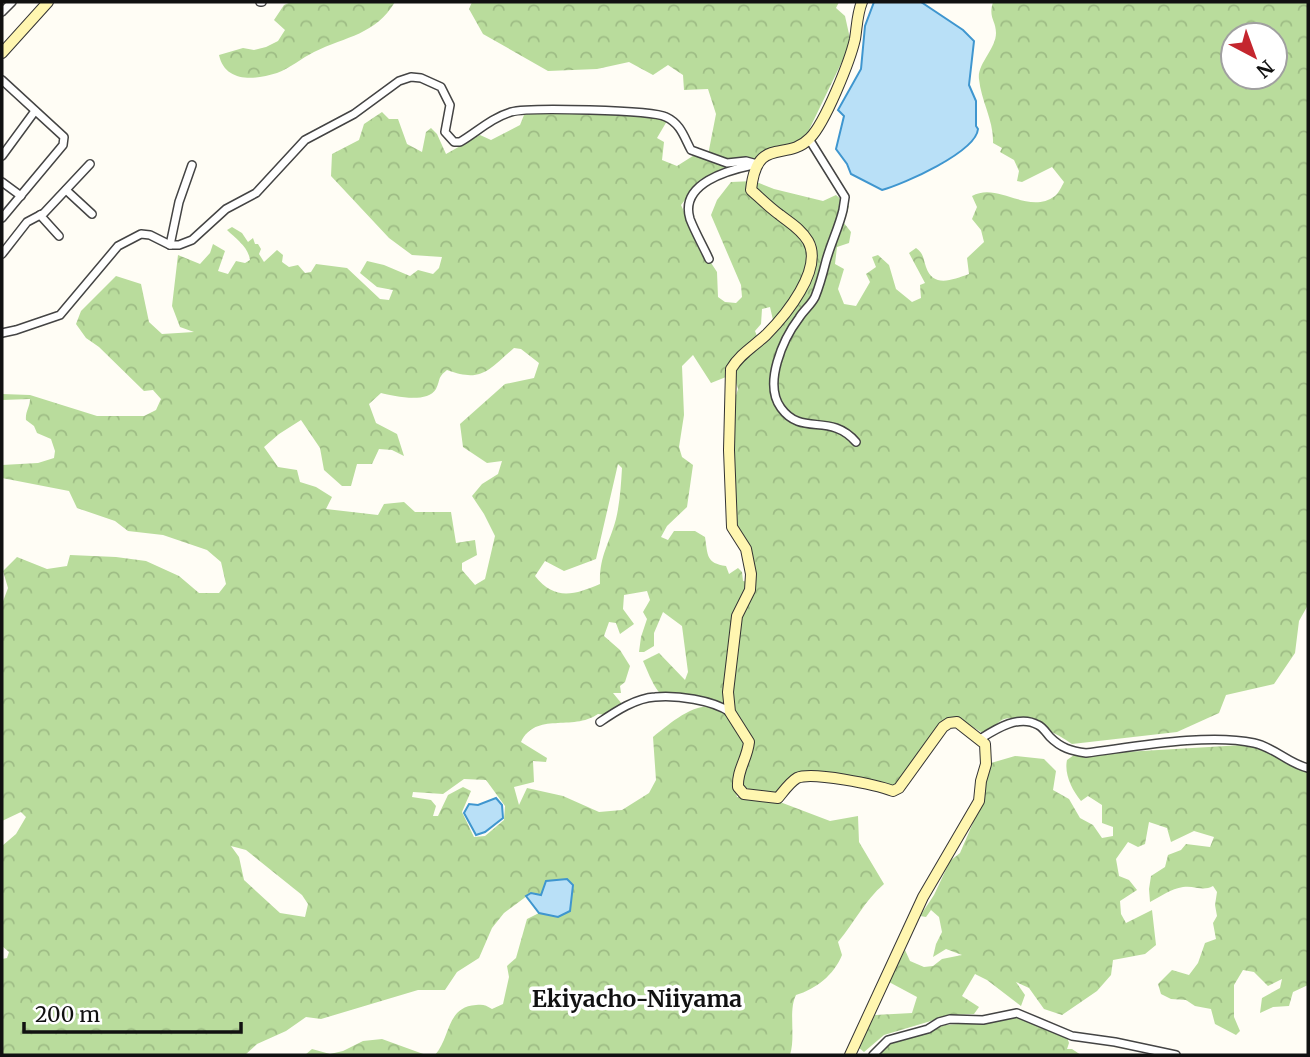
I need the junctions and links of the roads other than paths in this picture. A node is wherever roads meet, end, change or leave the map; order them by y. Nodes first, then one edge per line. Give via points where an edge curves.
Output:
1 (12, 2) edge
2 (48, 2) edge
3 (862, 2) edge
4 (2, 11) edge
5 (2, 52) edge
6 (3, 85) edge
7 (35, 111) junction
8 (809, 139) junction
9 (2, 156) edge
10 (90, 164) dead end
11 (757, 164) junction
12 (192, 165) dead end
13 (2, 182) edge
14 (66, 190) junction
15 (21, 195) junction
16 (92, 214) dead end
17 (3, 215) edge
18 (40, 215) junction
19 (59, 236) dead end
20 (170, 246) junction
21 (2, 254) edge
22 (709, 259) dead end
23 (2, 332) edge
24 (856, 442) dead end
25 (730, 712) junction
26 (600, 722) dead end
27 (980, 739) junction
28 (1308, 768) edge
29 (850, 1055) edge
30 (873, 1055) edge
31 (1176, 1055) edge

1 - 4 street
2 - 5 main road
3 - 8 main road via 854,41 824,119
6 - 7 street
7 - 9 street
7 - 15 street via 64,137 64,145
8 - 11 main road via 775,151
8 - 24 street via 845,197 821,283 786,340 774,382 780,407 791,419 837,426
10 - 14 street
11 - 20 street via 727,163 691,150 677,124 655,113 525,109 493,119 454,142 445,132 450,104 447,94 432,81 411,77 305,140 256,193 226,209 192,240
11 - 22 street via 707,179 692,198 690,218
11 - 25 main road via 751,190 799,229 808,240 813,262 791,306 732,369 732,527 746,549 751,574 733,638
12 - 20 street via 178,202
13 - 15 street
14 - 16 street
14 - 18 street
15 - 17 street
18 - 19 street
18 - 21 street via 27,222
20 - 23 street via 150,235 130,238 60,314
25 - 26 street via 711,702 655,697
25 - 27 main road via 749,742 737,774 738,787 744,794 778,799 796,779 805,776 850,780 893,792 949,723 957,722
27 - 28 street via 1010,723 1028,722 1070,751 1192,741 1254,743
27 - 29 main road via 985,744 986,764 979,801 923,897
30 - 31 street via 888,1040 939,1022 1017,1013 1072,1037

